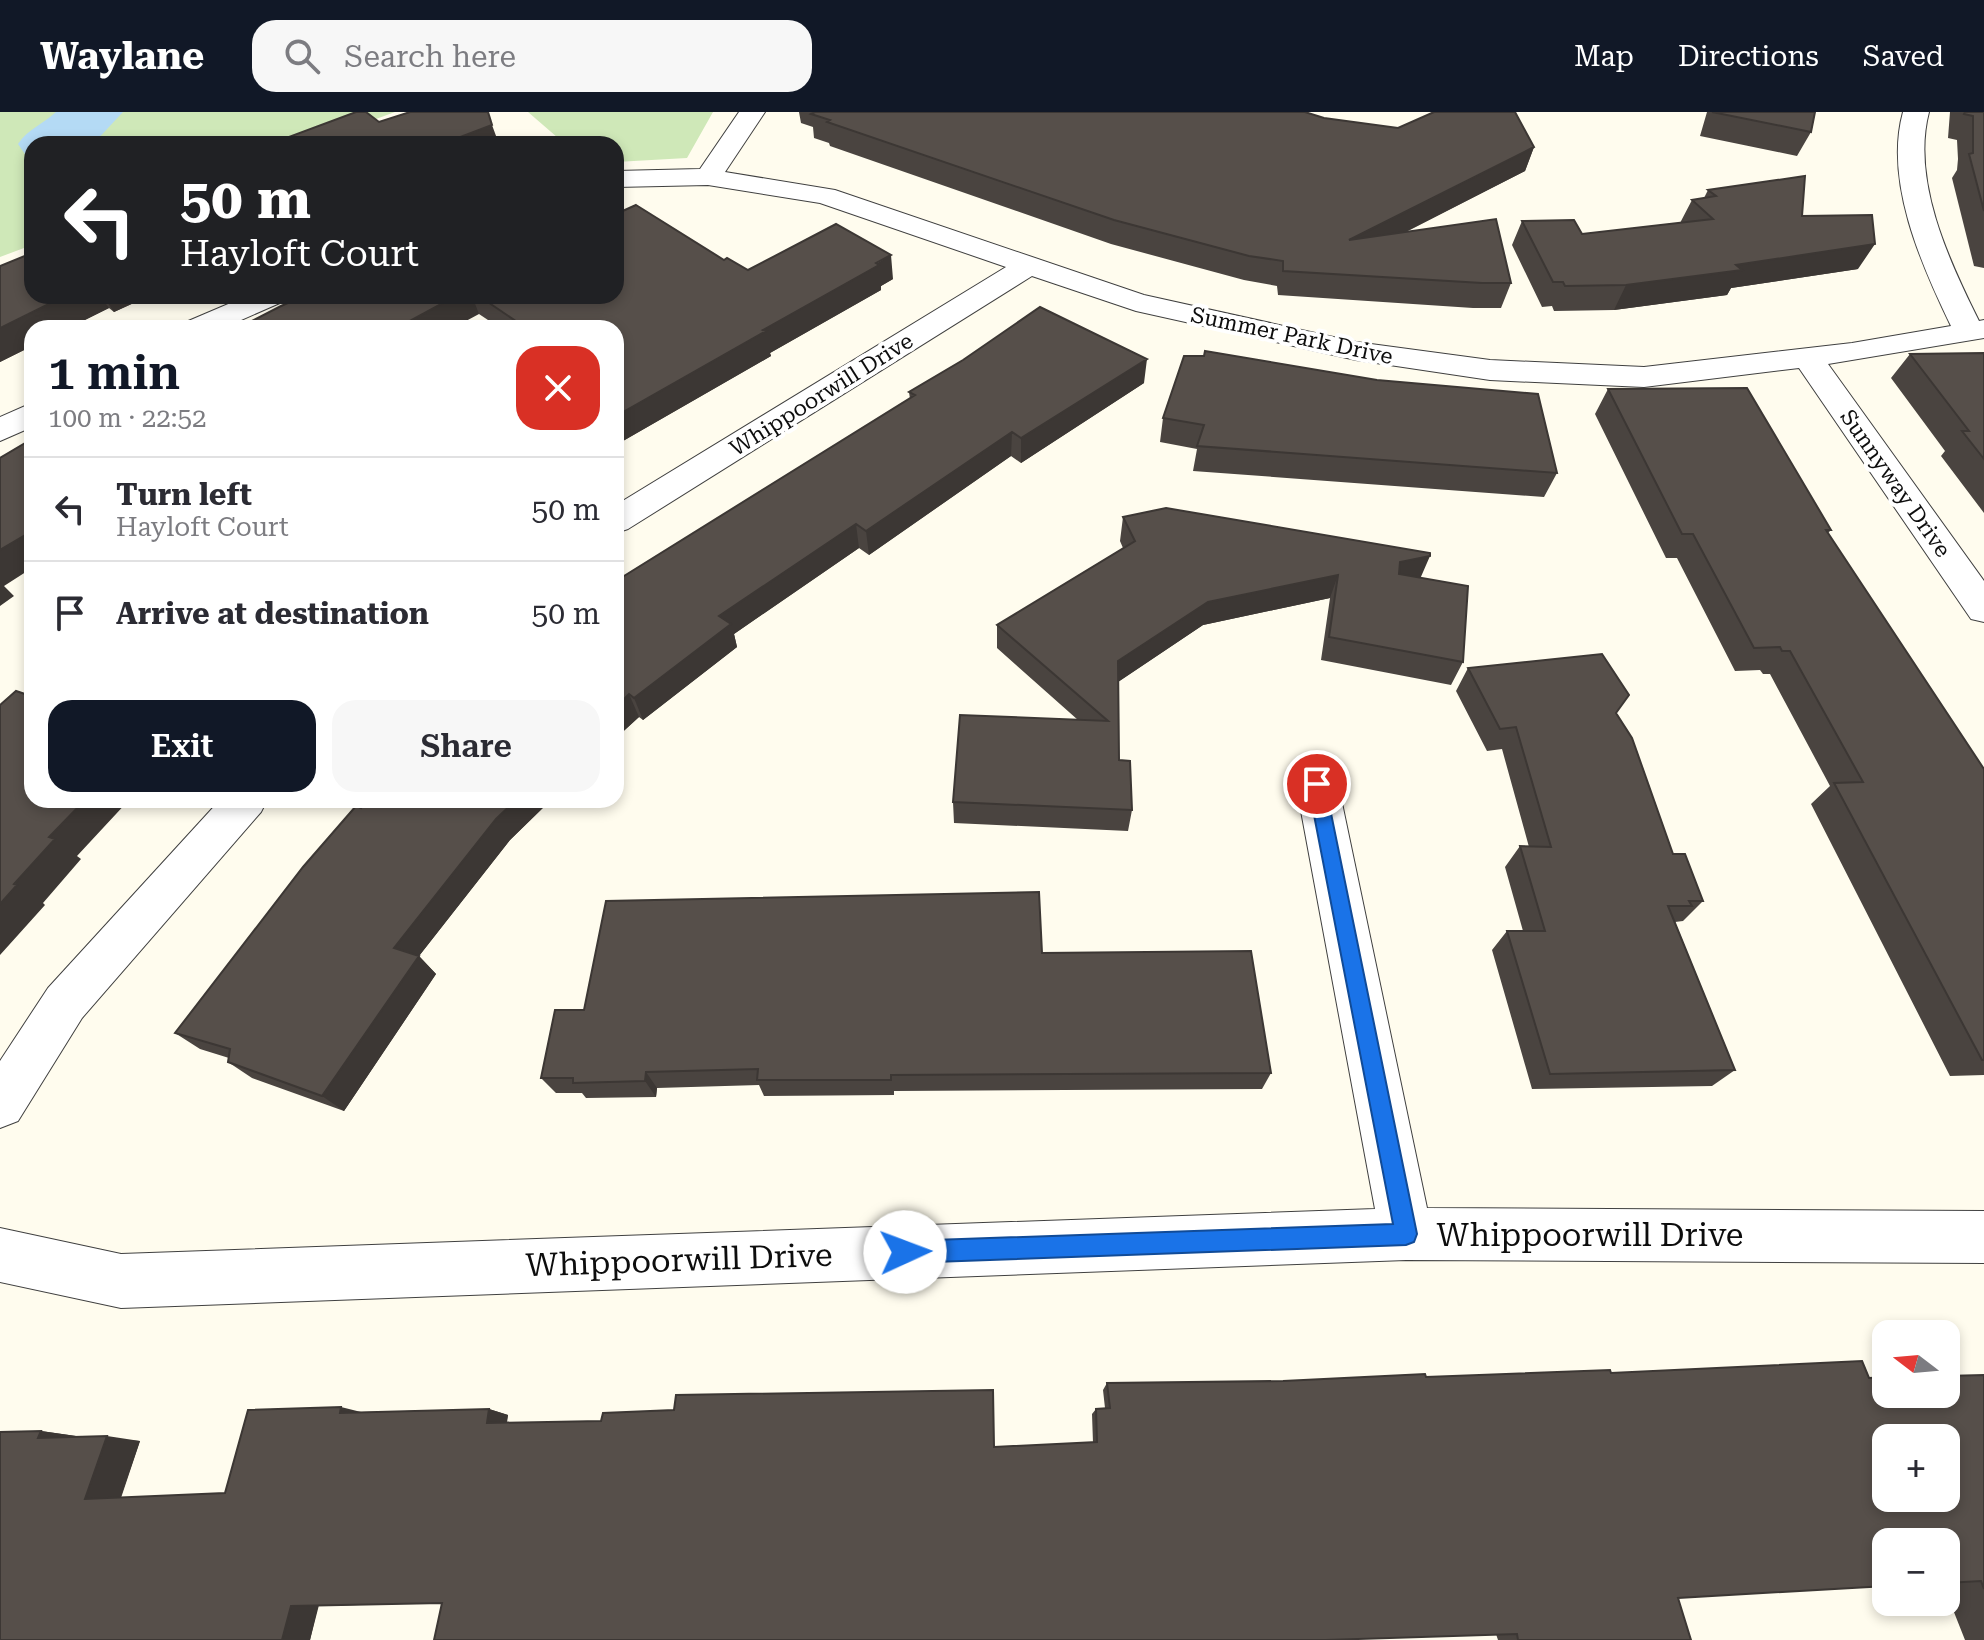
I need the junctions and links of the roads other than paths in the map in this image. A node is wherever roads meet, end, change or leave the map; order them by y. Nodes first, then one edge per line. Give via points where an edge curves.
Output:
1 (752, 112) edge
2 (1916, 112) edge
3 (708, 177) junction
4 (624, 179) edge
5 (1027, 267) junction
6 (253, 304) edge
7 (216, 320) edge
8 (1976, 329) edge
9 (1807, 357) junction
10 (24, 418) edge
11 (0, 431) edge
12 (624, 516) edge
13 (1984, 609) edge
14 (1317, 784) dead end
15 (239, 808) edge
16 (0, 1104) edge
17 (1406, 1234) junction
18 (1984, 1237) edge
19 (0, 1255) edge

1 - 3 street
2 - 8 street via 1909,145 1918,196 1952,299
3 - 4 street, Summer Park Drive
3 - 5 street, Summer Park Drive via 825,196
5 - 9 street, Summer Park Drive via 1151,306 1356,351 1490,370 1644,377
5 - 12 street, Whippoorwill Drive
6 - 7 street
8 - 9 street, Summer Park Drive
9 - 13 street, Sunnyway Drive
10 - 11 street
14 - 17 street
15 - 16 street via 65,1003
17 - 18 street, Whippoorwill Drive
17 - 19 street, Whippoorwill Drive via 121,1281

